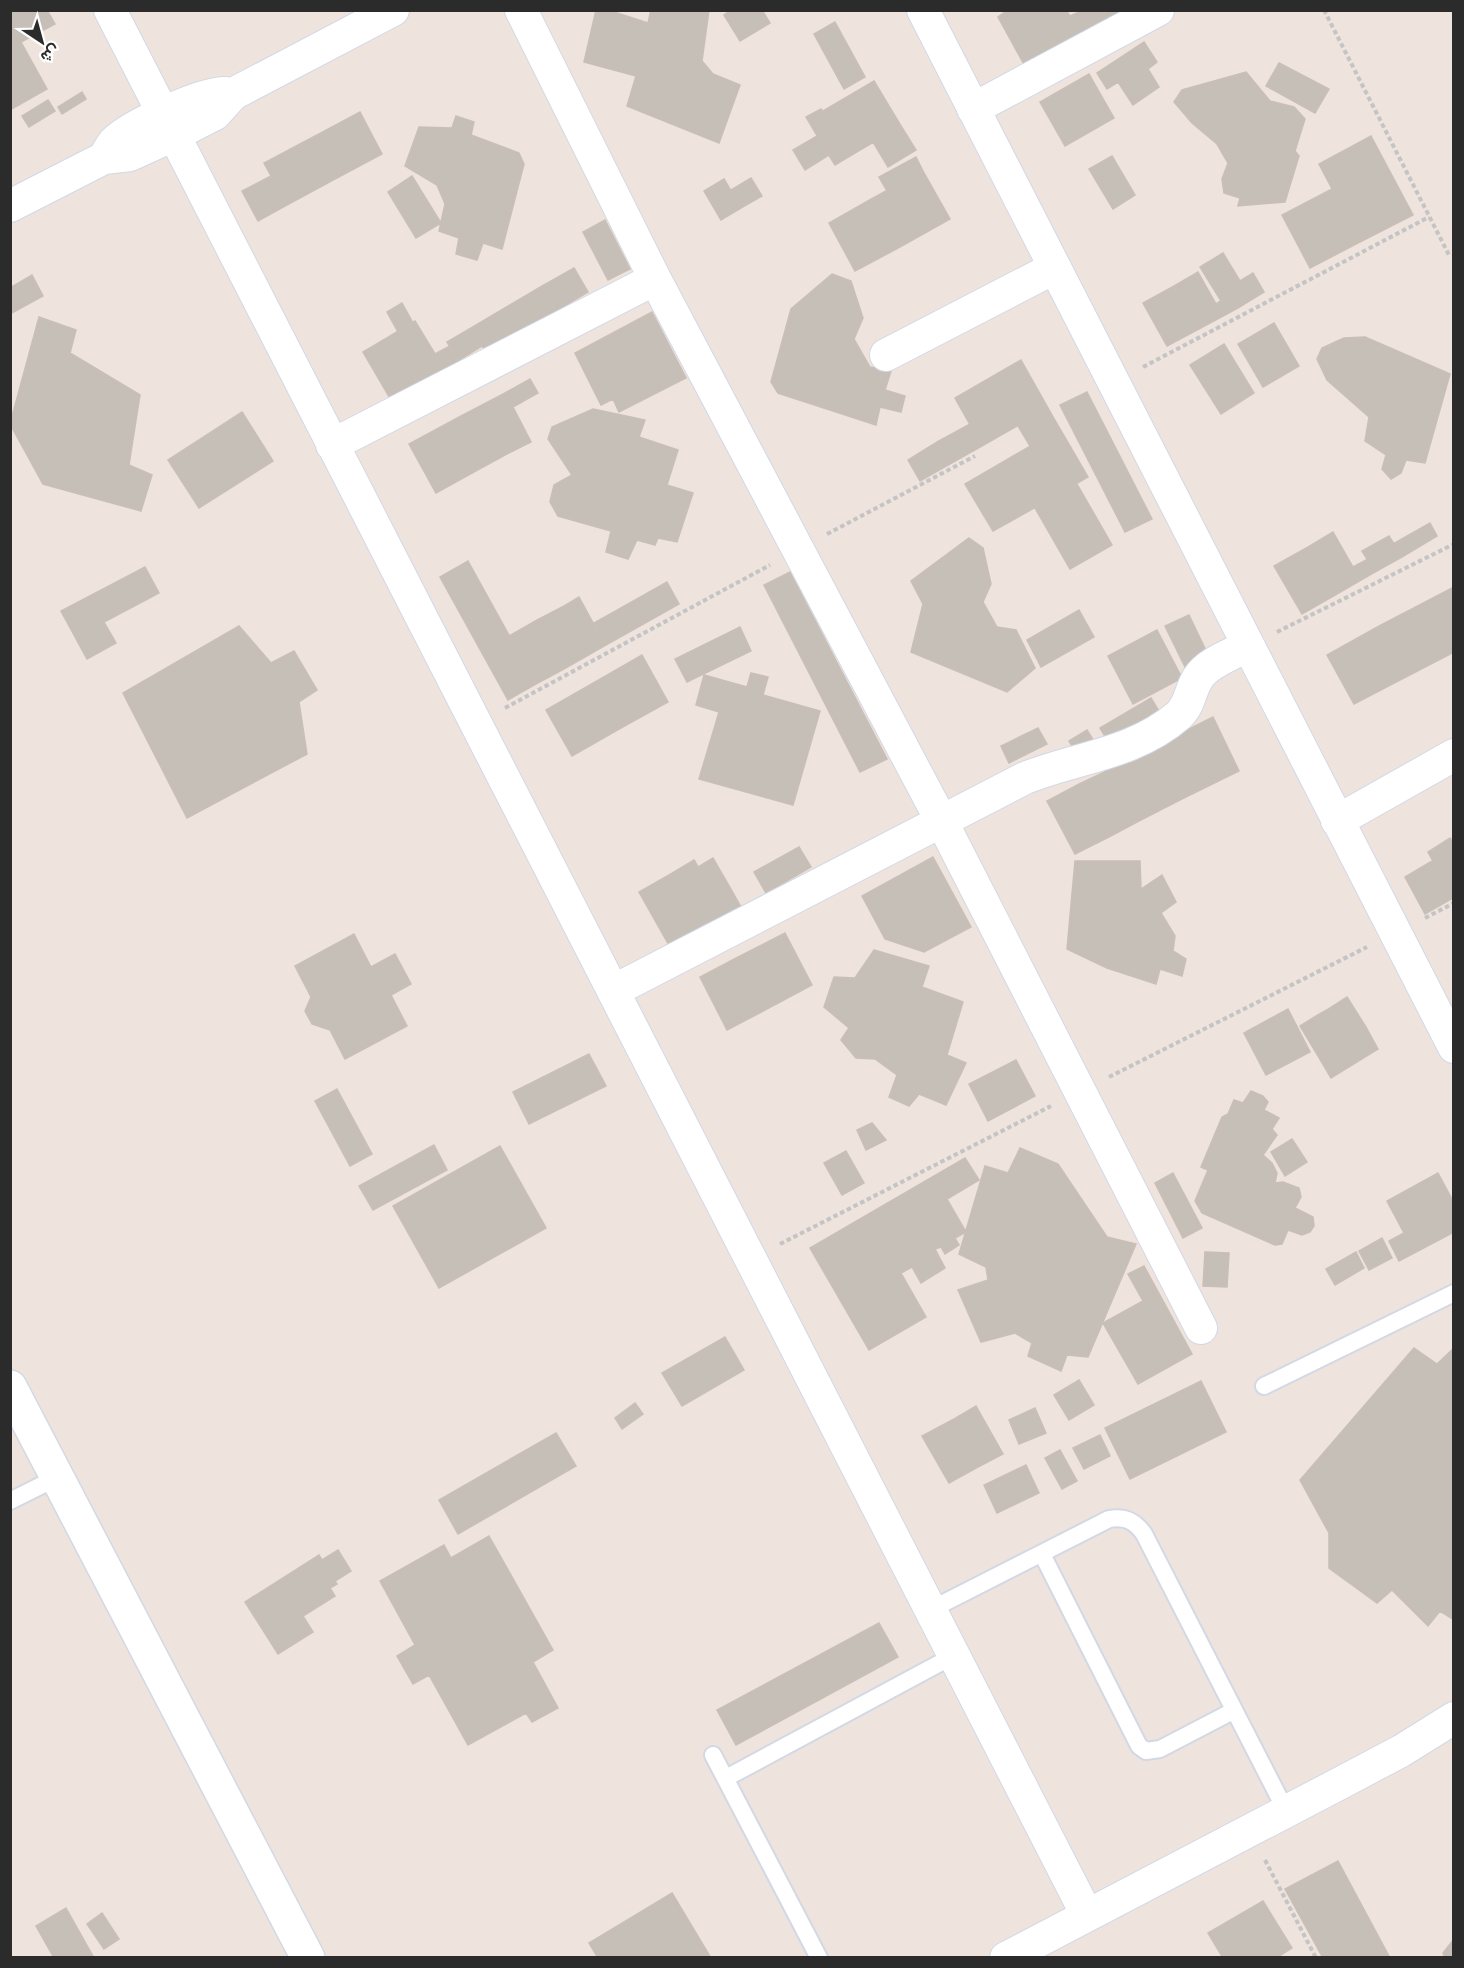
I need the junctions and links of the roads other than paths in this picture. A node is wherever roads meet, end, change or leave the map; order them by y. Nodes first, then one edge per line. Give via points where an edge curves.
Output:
1 (110, 10) edge
2 (393, 10) edge
3 (521, 10) edge
4 (922, 10) edge
5 (1158, 10) edge
6 (973, 109) junction
7 (168, 124) junction
8 (10, 206) edge
9 (1054, 268) junction
10 (656, 279) junction
11 (886, 355) dead end
12 (332, 445) junction
13 (1248, 646) junction
14 (1454, 755) edge
15 (1337, 821) junction
16 (942, 822) junction
17 (613, 991) junction
18 (1454, 1047) edge
19 (1454, 1293) edge
20 (1201, 1328) dead end
21 (1264, 1386) dead end
22 (10, 1387) edge
23 (58, 1478) junction
24 (10, 1501) edge
25 (1042, 1554) junction
26 (930, 1610) junction
27 (953, 1656) junction
28 (1233, 1711) junction
29 (1454, 1718) edge
30 (713, 1755) dead end
31 (726, 1778) junction
32 (1286, 1811) junction
33 (1087, 1915) junction
34 (308, 1958) edge
35 (819, 1958) edge
36 (1006, 1958) edge

1 - 7 street
2 - 7 street via 233,94 207,95
3 - 10 street
4 - 6 street
5 - 6 street
6 - 9 street
7 - 8 street via 122,136 104,158
7 - 12 street
9 - 11 street
9 - 13 street
10 - 12 street
10 - 16 street
12 - 17 street
13 - 15 street
13 - 16 street via 1202,672 1180,714 1127,746 1025,778
14 - 15 street
15 - 18 street
16 - 17 street
16 - 20 street
17 - 26 street
19 - 21 lane
22 - 23 street
23 - 24 lane
23 - 34 street
25 - 26 lane
25 - 28 lane via 1109,1519 1119,1517 1138,1526
25 - 28 lane via 1139,1746 1160,1749
26 - 27 street
27 - 31 lane
27 - 33 street
28 - 32 lane
29 - 32 street via 1401,1751
30 - 31 lane
31 - 35 lane
32 - 33 street
33 - 36 street

